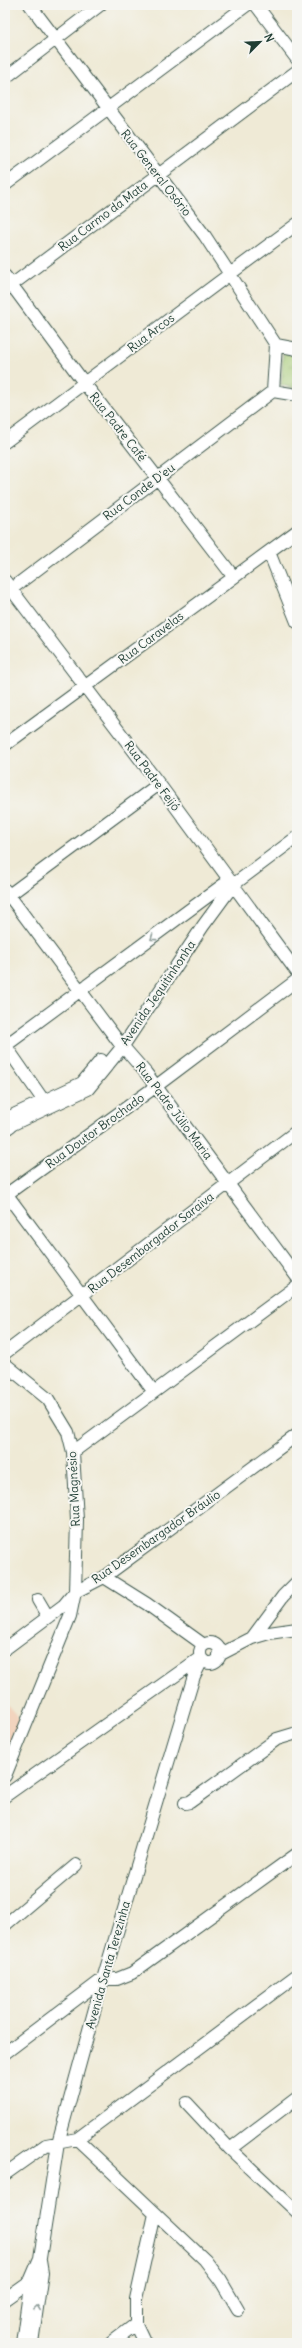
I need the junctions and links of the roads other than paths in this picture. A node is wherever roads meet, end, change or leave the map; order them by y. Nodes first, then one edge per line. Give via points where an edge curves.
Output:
1 (30, 5) edge
2 (100, 5) edge
3 (247, 5) edge
4 (256, 5) edge
5 (54, 39) junction
6 (297, 60) edge
7 (297, 71) edge
8 (5, 78) edge
9 (108, 109) junction
10 (158, 175) junction
11 (5, 185) edge
12 (297, 224) edge
13 (229, 274) junction
14 (7, 283) edge
15 (276, 345) junction
16 (297, 349) edge
17 (84, 384) junction
18 (273, 391) junction
19 (297, 396) edge
20 (5, 442) edge
21 (158, 478) junction
22 (297, 531) edge
23 (269, 552) junction
24 (233, 576) junction
25 (7, 588) edge
26 (297, 622) edge
27 (85, 687) junction
28 (5, 745) edge
29 (159, 784) junction
30 (297, 827) edge
31 (297, 836) edge
32 (228, 883) junction
33 (6, 894) edge
34 (185, 915) junction
35 (200, 924) junction
36 (297, 972) edge
37 (297, 980) edge
38 (81, 991) junction
39 (121, 1043) junction
40 (5, 1046) edge
41 (155, 1087) junction
42 (46, 1104) junction
43 (5, 1119) edge
44 (5, 1130) edge
45 (297, 1132) edge
46 (228, 1184) junction
47 (6, 1193) edge
48 (297, 1277) edge
49 (297, 1286) edge
50 (84, 1295) junction
51 (5, 1353) edge
52 (5, 1364) edge
53 (154, 1392) junction
54 (297, 1435) edge
55 (73, 1452) junction
56 (104, 1577) junction
57 (297, 1582) edge
58 (75, 1592) junction
59 (38, 1600) dead end
60 (48, 1617) junction
61 (297, 1630) edge
62 (259, 1633) junction
63 (204, 1645) junction
64 (5, 1649) edge
65 (219, 1652) junction
66 (204, 1660) junction
67 (297, 1733) edge
68 (5, 1776) edge
69 (5, 1796) edge
70 (186, 1803) dead end
71 (297, 1854) edge
72 (76, 1865) dead end
73 (5, 1925) edge
74 (297, 1975) edge
75 (103, 1979) junction
76 (5, 2053) edge
77 (297, 2098) edge
78 (187, 2103) dead end
79 (77, 2140) junction
80 (58, 2143) junction
81 (230, 2149) junction
82 (5, 2174) edge
83 (297, 2212) edge
84 (154, 2214) junction
85 (37, 2276) junction
86 (5, 2299) edge
87 (238, 2310) dead end
88 (136, 2324) junction
89 (22, 2343) edge
90 (32, 2343) edge
91 (111, 2343) edge
92 (145, 2343) edge

1 - 5 street, Rua General Osório
2 - 5 street
3 - 9 street
4 - 6 street
5 - 8 street
5 - 9 street, Rua General Osório
7 - 10 street, Rua Carmo da Mata
9 - 10 street, Rua General Osório
9 - 11 street
10 - 13 street, Rua General Osório via 205,236
10 - 14 street, Rua Carmo da Mata
12 - 13 street, Rua Arcos
13 - 15 street, Rua General Osório
13 - 17 street, Rua Arcos
14 - 17 street, Rua Padre Café
15 - 16 street
15 - 18 street
17 - 20 street, Rua Arcos
17 - 21 street, Rua Padre Café
18 - 19 street
18 - 21 street, Rua Conde D'eu
21 - 24 street, Rua Padre Café
21 - 25 street, Rua Conde D'eu
22 - 23 street, Rua Caravelas
23 - 24 street, Rua Caravelas
23 - 26 street
24 - 27 street, Rua Caravelas
25 - 27 street, Rua Padre Feijó
27 - 28 street, Rua Caravelas
27 - 29 street, Rua Padre Feijó
29 - 32 street, Rua Padre Feijó
29 - 33 street
30 - 32 street, Avenida Jequitinhonha
31 - 32 street, Avenida Jequitinhonha
32 - 34 street
32 - 35 street, Avenida Jequitinhonha
32 - 36 street, Rua Padre Feijó
33 - 38 street, Rua Padre Júlio Maria
34 - 35 street
34 -> 38 street
35 - 39 street, Avenida Jequitinhonha
37 - 41 street, Rua Doutor Brochado
38 - 39 street, Rua Padre Júlio Maria
38 - 40 street
39 - 41 street, Rua Padre Júlio Maria
39 - 42 street, Avenida Jequitinhonha via 88,1089
40 - 42 street
41 - 46 street, Rua Padre Júlio Maria
41 - 47 street, Rua Doutor Brochado
42 - 43 street, Avenida Jequitinhonha
42 - 44 street, Avenida Jequitinhonha
45 - 46 street, Rua Desembargador Saraiva
46 - 48 street, Rua Padre Júlio Maria
46 - 50 street, Rua Desembargador Saraiva
47 - 50 street
49 - 53 street
50 - 51 street, Rua Desembargador Saraiva
50 - 53 street
52 - 55 street, Rua Magnésio via 48,1399 68,1432
53 - 55 street
54 - 56 street, Rua Desembargador Bráulio
55 - 58 street, Rua Magnésio via 77,1520
56 - 58 street, Rua Desembargador Bráulio
56 - 63 street
57 - 62 street via 283,1596
58 - 60 street via 64,1605
58 - 68 street via 66,1625
59 - 60 street
60 - 64 street
61 - 62 street
62 - 65 street
63 - 65 street via 212,1643
63 - 66 street via 200,1651
65 - 66 street via 215,1662
66 - 69 street
66 - 75 street, Avenida Santa Terezinha via 194,1676
67 - 70 street via 278,1739
71 - 75 street via 132,1973 118,1979
72 - 73 street
74 - 79 street
75 - 76 street
75 - 80 street, Avenida Santa Terezinha
77 - 81 street
78 - 81 street
79 - 80 street
79 - 84 street via 117,2175
80 - 82 street via 40,2148
80 - 85 street, Avenida Santa Terezinha
81 - 83 street
84 - 87 street via 205,2260
84 - 88 street via 139,2280
85 - 86 street
85 - 89 street, Avenida Santa Terezinha
90 -> 85 street, Avenida Santa Terezinha
88 - 91 street
88 - 92 street

